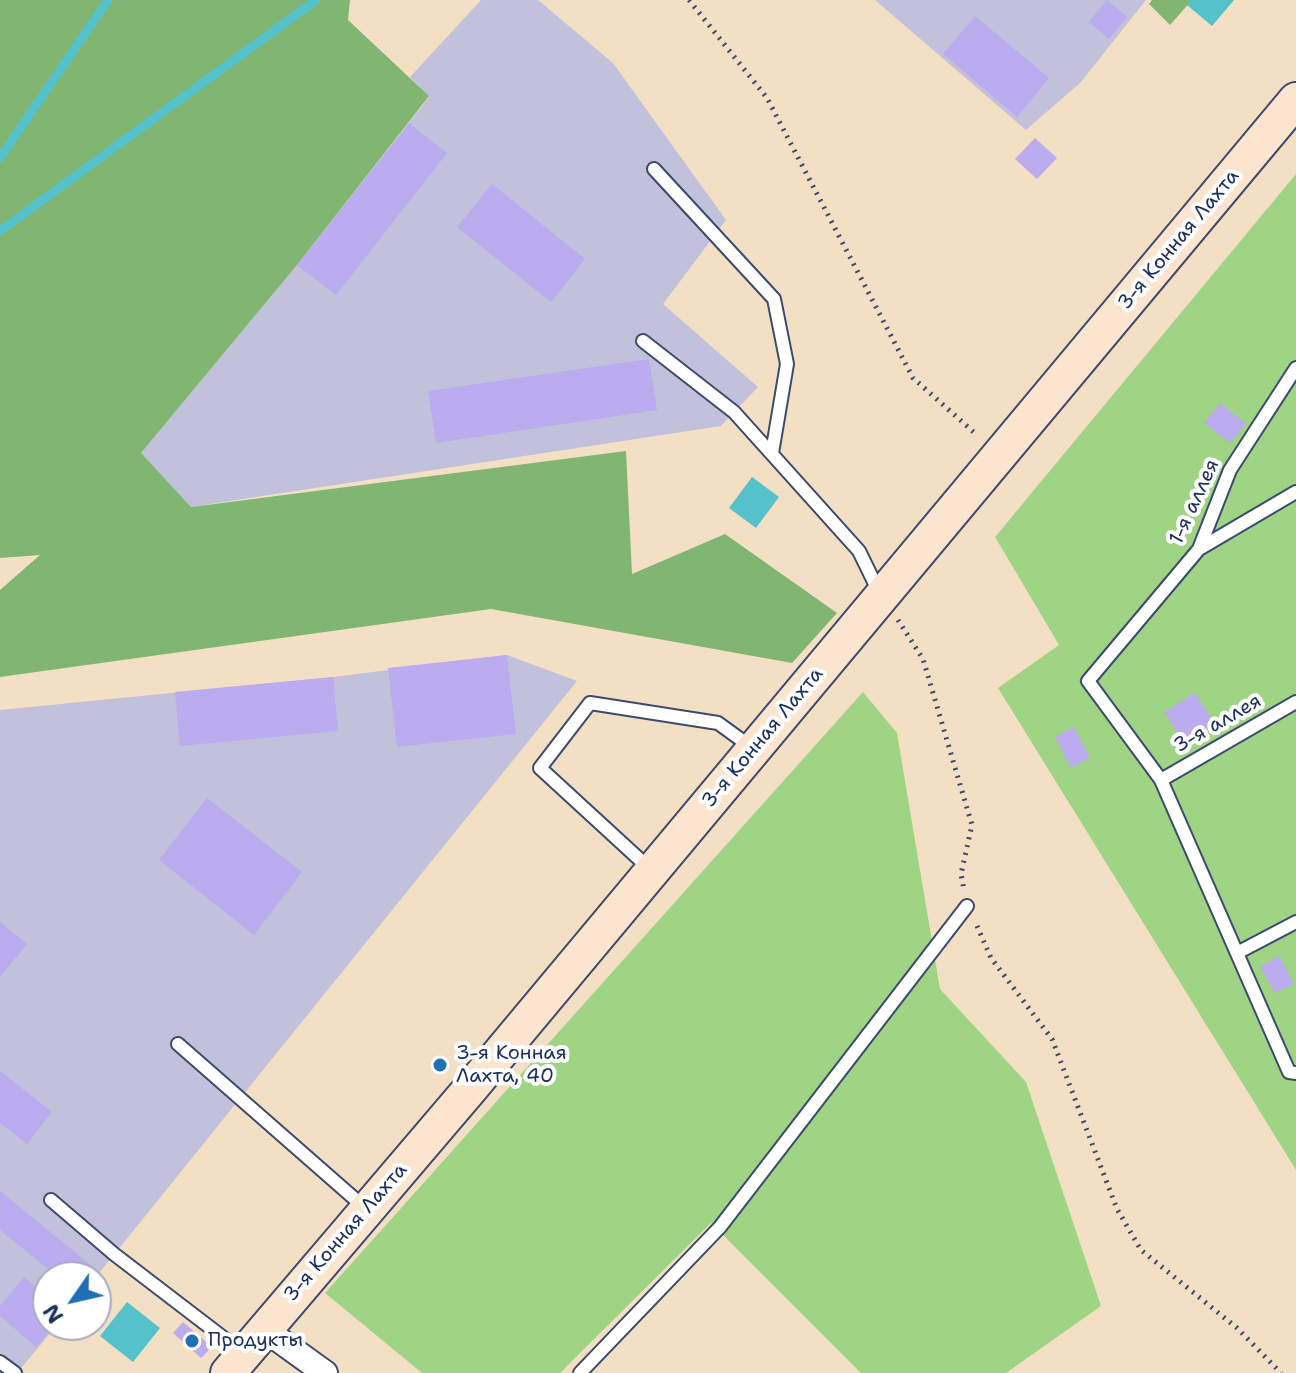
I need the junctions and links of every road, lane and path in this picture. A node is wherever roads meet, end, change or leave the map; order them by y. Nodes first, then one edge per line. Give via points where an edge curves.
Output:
1 (689, 0) edge
2 (1296, 100) edge
3 (654, 169) dead end
4 (643, 341) dead end
5 (1296, 368) edge
6 (772, 453) junction
7 (999, 455) junction
8 (1296, 492) edge
9 (1199, 549) junction
10 (881, 597) junction
11 (1296, 702) edge
12 (754, 749) junction
13 (1161, 780) junction
14 (652, 871) junction
15 (967, 906) junction
16 (1296, 922) edge
17 (1237, 953) junction
18 (178, 1044) dead end
19 (1296, 1073) edge
20 (51, 1200) dead end
21 (367, 1209) junction
22 (246, 1352) edge
23 (0, 1362) edge
24 (15, 1373) edge
25 (325, 1373) edge
26 (580, 1373) edge
27 (1281, 1373) edge

1 - 7 path via 767,98 913,378
2 - 7 main road, 3-я Конная Лахта
3 - 6 lane via 774,299 787,364
4 - 6 lane via 734,412
5 - 9 lane, 1-я аллея via 1230,470
6 - 10 lane via 859,551
7 - 10 main road, 3-я Конная Лахта
8 - 9 lane
9 - 13 lane, 1-я аллея via 1088,681
10 - 12 main road, 3-я Конная Лахта
10 - 15 path via 923,659 972,825 961,874
11 - 13 lane, 3-я аллея
12 - 14 main road, 3-я Конная Лахта
12 - 14 lane via 718,723 590,703 540,768
13 - 17 lane
14 - 21 main road, 3-я Конная Лахта
15 - 26 lane via 720,1227
15 - 27 path via 991,958 1052,1039 1117,1209 1141,1250 1237,1328
16 - 17 lane
17 - 19 lane via 1289,1072
18 - 21 lane
20 - 22 lane
21 - 22 main road, 3-я Конная Лахта
22 - 25 street
23 - 24 lane

